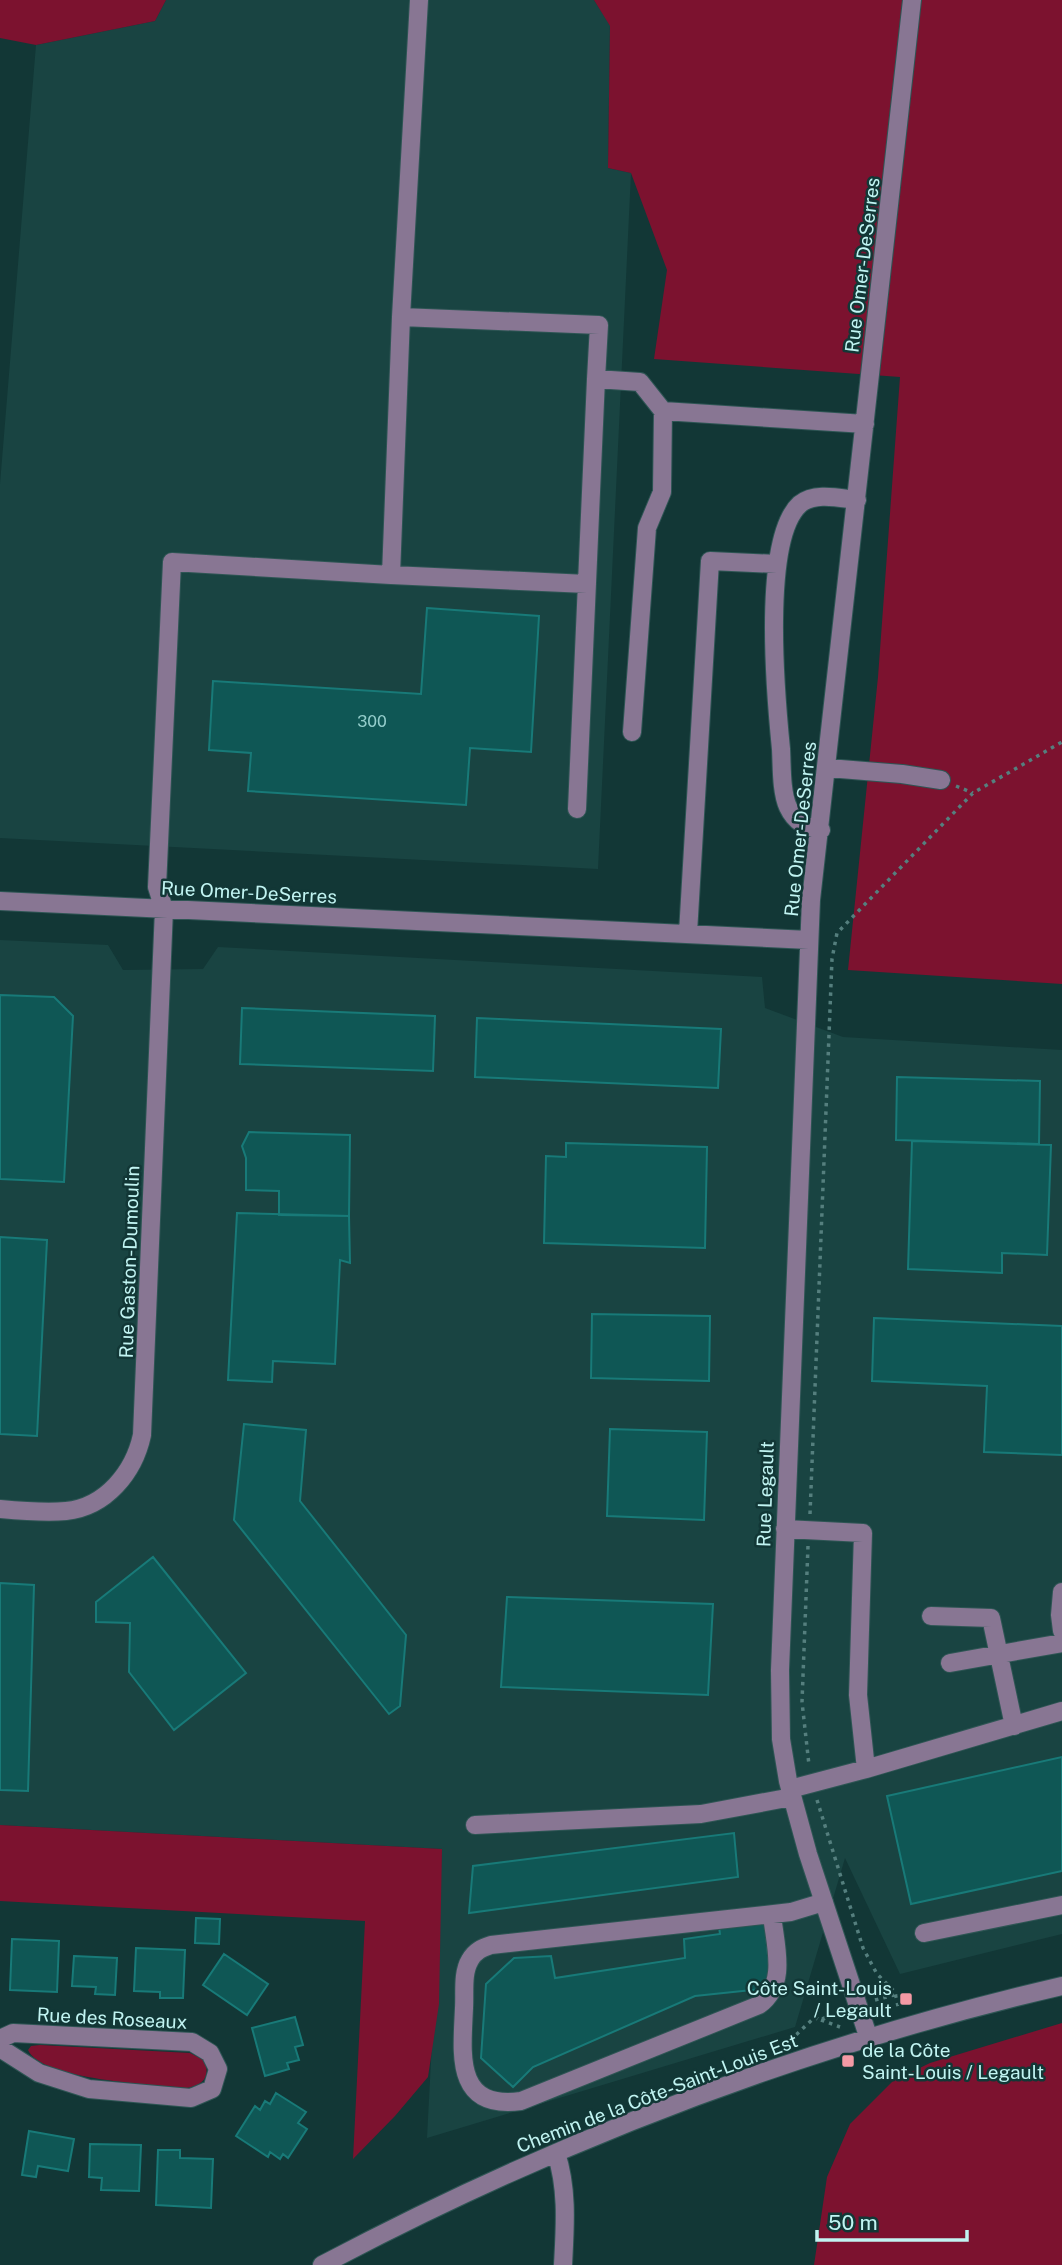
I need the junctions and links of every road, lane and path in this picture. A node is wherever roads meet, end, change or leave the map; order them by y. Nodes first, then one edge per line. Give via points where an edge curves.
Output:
1 (419, 0) edge
2 (912, 0) edge
3 (401, 317) junction
4 (596, 379) junction
5 (663, 411) junction
6 (865, 424) junction
7 (857, 500) junction
8 (777, 564) junction
9 (391, 575) junction
10 (587, 584) junction
11 (632, 732) dead end
12 (1062, 742) edge
13 (828, 768) junction
14 (941, 780) dead end
15 (577, 809) dead end
16 (821, 830) junction
17 (0, 901) edge
18 (164, 909) junction
19 (688, 933) junction
20 (809, 940) junction
21 (0, 1510) edge
22 (810, 1519) dead end
23 (785, 1529) junction
24 (808, 1540) dead end
25 (1062, 1592) edge
26 (931, 1616) dead end
27 (1062, 1631) edge
28 (1062, 1643) edge
29 (998, 1654) junction
30 (950, 1663) dead end
31 (1062, 1712) edge
32 (1014, 1726) junction
33 (808, 1759) dead end
34 (866, 1769) junction
35 (791, 1793) junction
36 (818, 1804) dead end
37 (475, 1825) dead end
38 (824, 1902) junction
39 (1062, 1905) edge
40 (772, 1915) junction
41 (923, 1933) dead end
42 (1062, 1986) edge
43 (894, 1994) dead end
44 (819, 2020) dead end
45 (868, 2036) junction
46 (0, 2039) edge
47 (0, 2048) edge
48 (771, 2049) dead end
49 (556, 2153) junction
50 (322, 2265) edge
51 (563, 2265) edge

1 - 3 street
2 - 6 street, Rue Omer-DeSerres
3 - 4 street via 598,325
3 - 9 street
4 - 5 street via 640,382
4 - 10 street
5 - 6 street
5 - 11 street via 662,492 646,528
6 - 7 street, Rue Omer-DeSerres
7 - 8 street via 823,497 799,505 787,526
7 - 13 street, Rue Omer-DeSerres
8 - 16 street via 773,670 785,798 796,820
8 - 19 street via 710,561
9 - 10 street
9 - 18 street, Rue Gaston-Dumoulin via 172,562 157,887
10 - 15 street
12 - 22 path via 974,793 843,926 834,942
13 - 14 street
13 - 16 street, Rue Omer-DeSerres
16 - 20 street, Rue Omer-DeSerres
17 - 18 street, Rue Omer-DeSerres
18 - 19 street, Rue Omer-DeSerres
18 - 21 street, Rue Gaston-Dumoulin via 140,1446 123,1478 87,1506 58,1512
19 - 20 street, Rue Omer-DeSerres
20 - 23 street, Rue Legault
23 - 34 street via 863,1533 858,1695
23 - 35 street, Rue Legault via 780,1726
24 - 33 path via 802,1702
25 - 27 street
26 - 29 street via 991,1618
28 - 29 street
29 - 30 street
29 - 32 street
31 - 32 street
32 - 34 street
34 - 35 street
35 - 37 street via 701,1814
35 - 38 street, Rue Legault
36 - 43 path via 863,1948
38 - 40 street
38 - 45 street, Rue Legault
39 - 41 street
40 - 40 street via 480,1949 466,1972 462,2060 473,2086 491,2100 521,2102 759,2005 776,1981
42 - 45 street, Chemin de la Côte-Saint-Louis Est
44 - 48 path, Chemin de la Côte-Saint-Louis Est via 815,2017
45 - 49 street, Chemin de la Côte-Saint-Louis Est via 690,2099
46 - 47 street, Rue des Roseaux via 13,2033 192,2042 210,2053 218,2069 212,2089 191,2098 89,2090 39,2073
49 - 50 street, Chemin de la Côte-Saint-Louis Est via 439,2205
49 - 51 street via 565,2194

